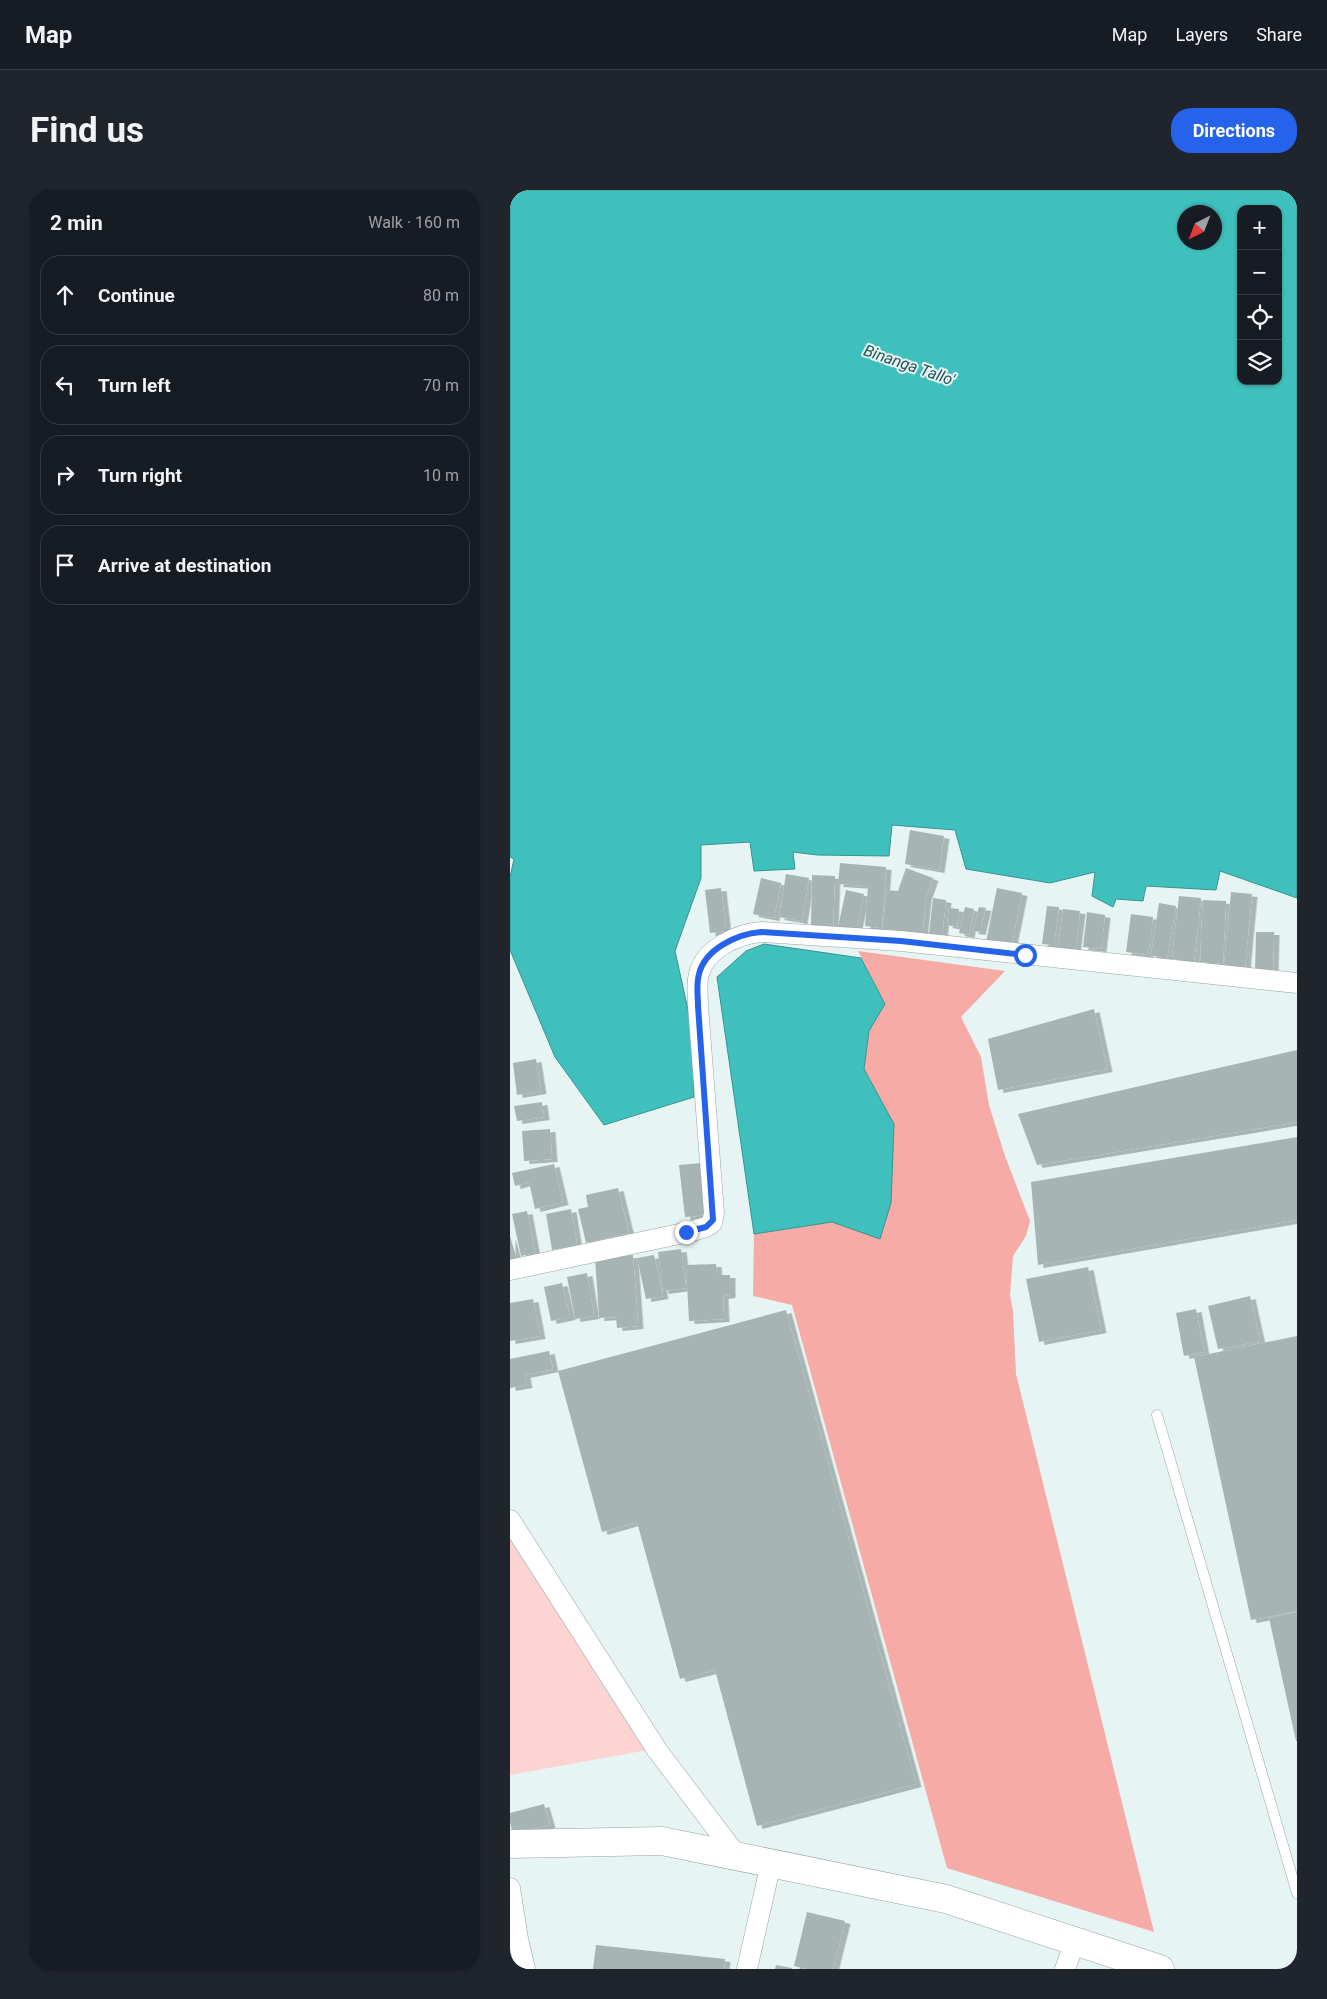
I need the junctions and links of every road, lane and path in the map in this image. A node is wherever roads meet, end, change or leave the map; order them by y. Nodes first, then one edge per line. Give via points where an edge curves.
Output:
1 (1297, 983) edge
2 (510, 1270) edge
3 (1157, 1414) dead end
4 (510, 1520) edge
5 (510, 1844) edge
6 (736, 1856) junction
7 (770, 1863) junction
8 (510, 1888) edge
9 (1297, 1893) edge
10 (1075, 1941) junction
11 (525, 1969) edge
12 (748, 1969) edge
13 (1065, 1969) edge
14 (1160, 1969) edge

1 - 2 street via 901,941 761,932 742,936 714,951 703,963 698,978 714,1213 712,1223 693,1231
3 - 9 lane
4 - 6 street via 657,1750
5 - 6 street via 662,1841
6 - 7 street
7 - 10 street via 946,1899
7 - 12 street
8 - 11 street
10 - 13 street
10 - 14 street

